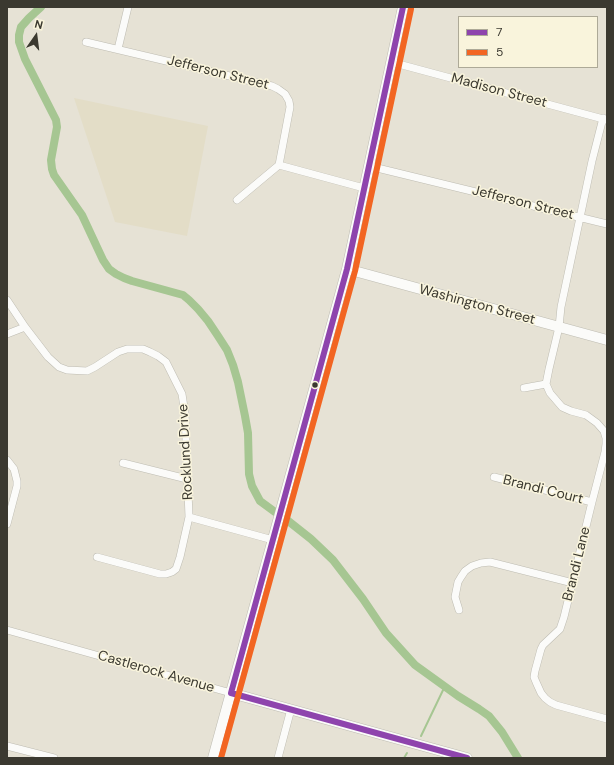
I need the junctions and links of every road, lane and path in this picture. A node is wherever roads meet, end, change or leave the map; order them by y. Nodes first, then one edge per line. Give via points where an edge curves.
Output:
1 (128, 7) edge
2 (403, 7) edge
3 (86, 42) dead end
4 (118, 49) junction
5 (391, 62) junction
6 (605, 119) edge
7 (279, 165) junction
8 (369, 166) junction
9 (364, 188) junction
10 (237, 200) dead end
11 (580, 217) junction
12 (607, 224) edge
13 (347, 269) junction
14 (7, 300) edge
15 (25, 327) junction
16 (559, 327) junction
17 (7, 334) edge
18 (607, 340) edge
19 (546, 384) junction
20 (524, 388) dead end
21 (7, 460) edge
22 (123, 462) dead end
23 (494, 477) dead end
24 (187, 479) junction
25 (592, 502) junction
26 (190, 518) junction
27 (7, 524) edge
28 (273, 540) junction
29 (97, 557) dead end
30 (573, 583) junction
31 (459, 610) dead end
32 (7, 630) edge
33 (232, 693) junction
34 (291, 709) junction
35 (607, 720) edge
36 (7, 746) edge
37 (54, 758) edge
38 (213, 758) edge
39 (278, 758) edge
40 (467, 758) edge

1 - 4 street
2 - 5 main road
3 - 4 street, Jefferson Street
4 - 7 street, Jefferson Street via 272,86 285,94 290,107
5 - 6 street, Madison Street
5 - 8 main road
6 - 11 street
7 - 9 street
7 - 10 street
8 - 9 main road
8 - 11 street, Jefferson Street
9 - 13 main road
11 - 12 street, Jefferson Street
11 - 16 street
13 - 16 main road, Washington Street
13 - 28 main road
14 - 15 street, Rocklund Drive
15 - 17 street
15 - 24 street, Rocklund Drive via 53,362 67,370 87,371 127,349 150,352 166,362 182,394
16 - 18 main road, Washington Street
16 - 19 street
19 - 20 street
19 - 25 street, Brandi Lane via 559,404 594,420 605,435 606,452
21 - 27 street via 14,469 17,481
22 - 24 street
23 - 25 street, Brandi Court
24 - 26 street, Rocklund Drive
25 - 30 street, Brandi Lane
26 - 28 street, Rocklund Drive
26 - 29 street via 180,557 172,572 160,574
28 - 33 main road
30 - 31 street via 490,562 481,563 465,571 458,582 455,597
30 - 35 street, Brandi Lane via 562,626 541,648 535,671 536,682 545,698 556,705
32 - 33 street, Castlerock Avenue
33 - 34 main road, Castlerock Avenue
33 - 38 main road
34 - 39 street
34 - 40 main road, Castlerock Avenue
36 - 37 street

